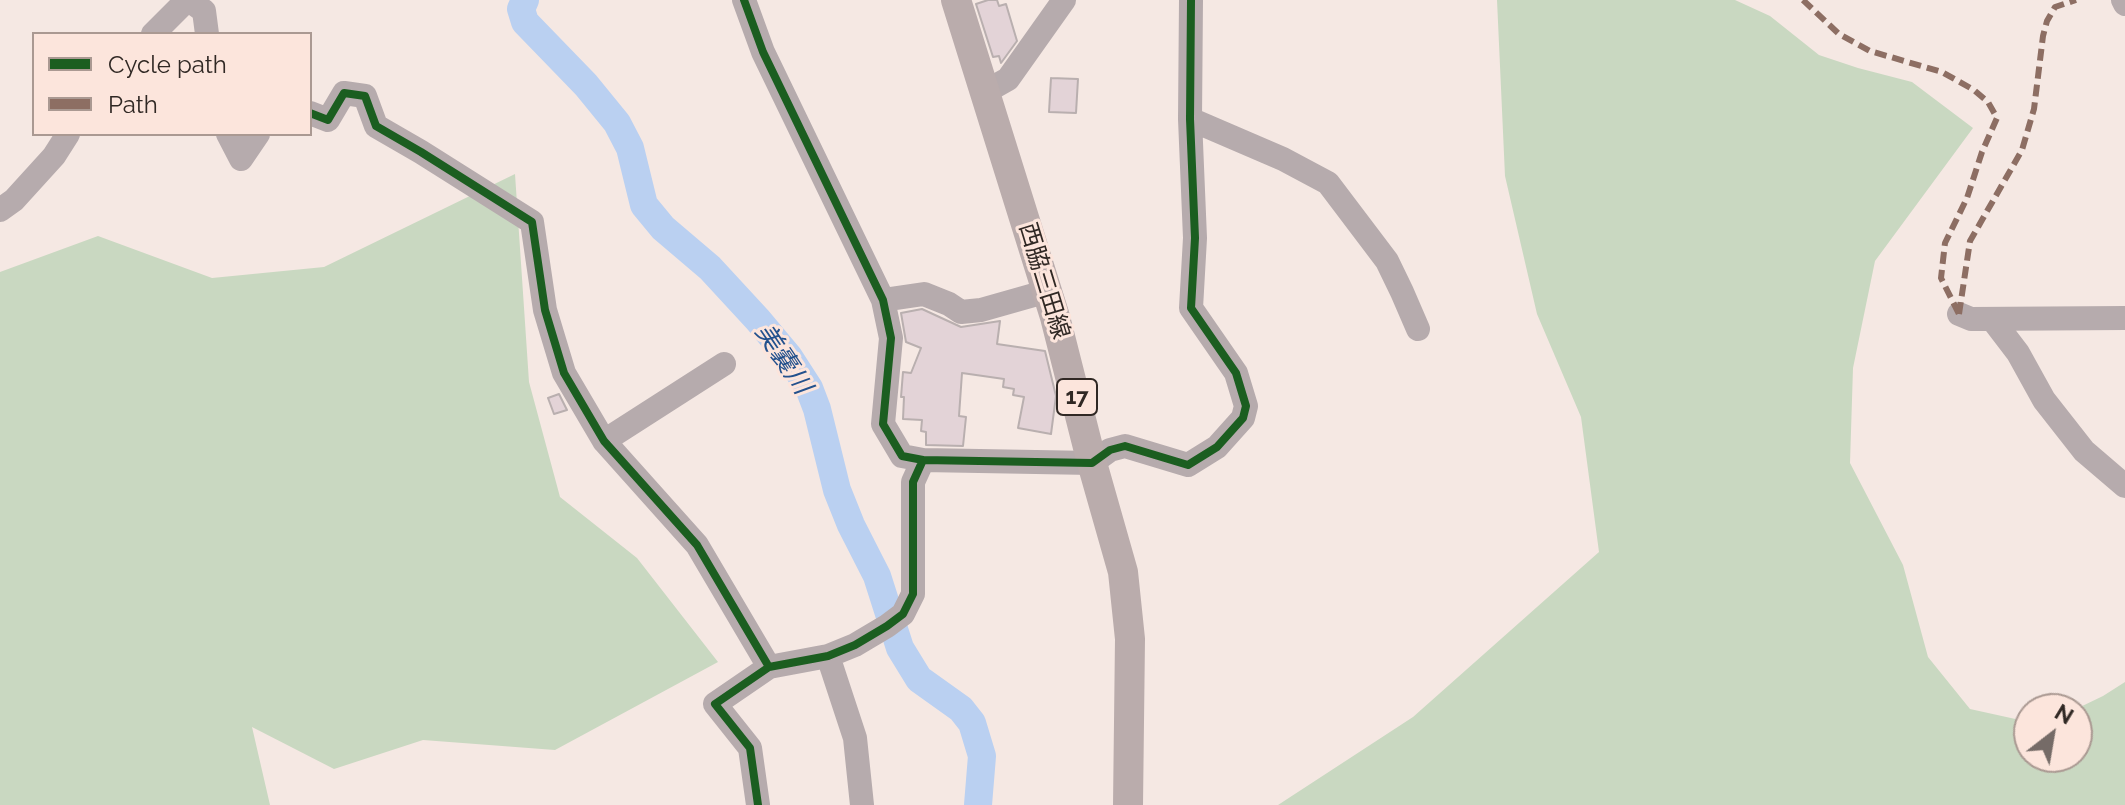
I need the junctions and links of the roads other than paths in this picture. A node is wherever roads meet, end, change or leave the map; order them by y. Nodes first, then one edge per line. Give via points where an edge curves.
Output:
1 (188, 0) edge
2 (744, 0) edge
3 (956, 0) edge
4 (1064, 0) edge
5 (1191, 0) edge
6 (155, 32) edge
7 (207, 32) edge
8 (985, 92) junction
9 (312, 114) edge
10 (1190, 119) junction
11 (67, 136) edge
12 (229, 136) edge
13 (257, 136) edge
14 (0, 210) edge
15 (1048, 291) junction
16 (883, 300) junction
17 (1959, 314) dead end
18 (2125, 318) edge
19 (1992, 319) junction
20 (1418, 329) dead end
21 (724, 364) dead end
22 (604, 441) junction
23 (923, 460) junction
24 (1092, 463) junction
25 (2125, 486) edge
26 (828, 656) junction
27 (769, 667) junction
28 (758, 805) edge
29 (862, 805) edge
30 (1128, 805) edge

1 - 6 street
1 - 7 street via 204,11
2 - 16 street via 763,52
3 - 8 main road, 西脇三田線 / 17
4 - 8 street via 1008,79
5 - 10 street
8 - 15 main road, 西脇三田線 / 17
9 - 22 street via 328,120 344,93 365,96 376,126 532,222 545,310 564,373
10 - 20 street via 1328,183 1387,261
10 - 24 street via 1195,238 1191,308 1236,373 1246,406 1243,418 1217,447 1188,465 1125,446
11 - 14 street
12 - 13 street via 241,159
15 - 16 street via 961,312 924,294
15 - 24 main road, 西脇三田線 / 17
16 - 23 street via 891,338 883,424 902,456
17 - 19 street
18 - 19 street
19 - 25 street via 2084,451
21 - 22 street
22 - 27 street via 697,545
23 - 24 street
23 - 26 street via 913,482 913,594 903,614 887,626
24 - 30 main road, 西脇三田線 / 17 via 1123,572 1127,605
26 - 27 street
26 - 29 street via 855,738
27 - 28 street via 715,704 750,748

